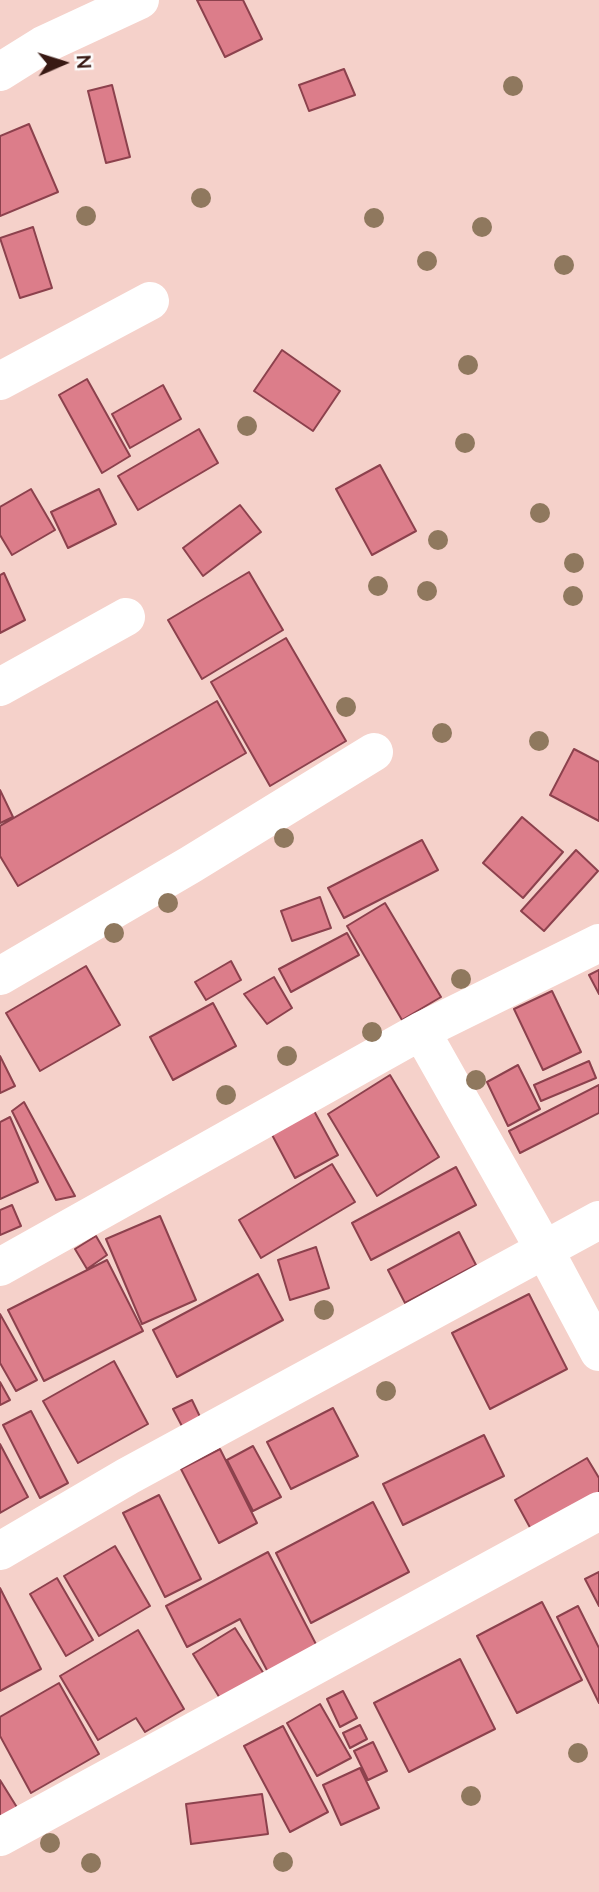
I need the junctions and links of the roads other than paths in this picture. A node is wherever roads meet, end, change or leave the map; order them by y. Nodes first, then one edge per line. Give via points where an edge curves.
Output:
1 (140, 0) edge
2 (0, 72) edge
3 (150, 301) dead end
4 (0, 381) edge
5 (126, 617) dead end
6 (0, 687) edge
7 (374, 752) dead end
8 (599, 943) edge
9 (0, 976) edge
10 (421, 1031) junction
11 (599, 1220) edge
12 (544, 1249) junction
13 (0, 1267) edge
14 (599, 1352) edge
15 (599, 1511) edge
16 (0, 1551) edge
17 (0, 1837) edge

1 - 2 street via 43,45
3 - 4 street
5 - 6 street
7 - 9 street
8 - 10 street
10 - 12 street
10 - 13 street
11 - 12 street
12 - 14 street
12 - 16 street
15 - 17 street

